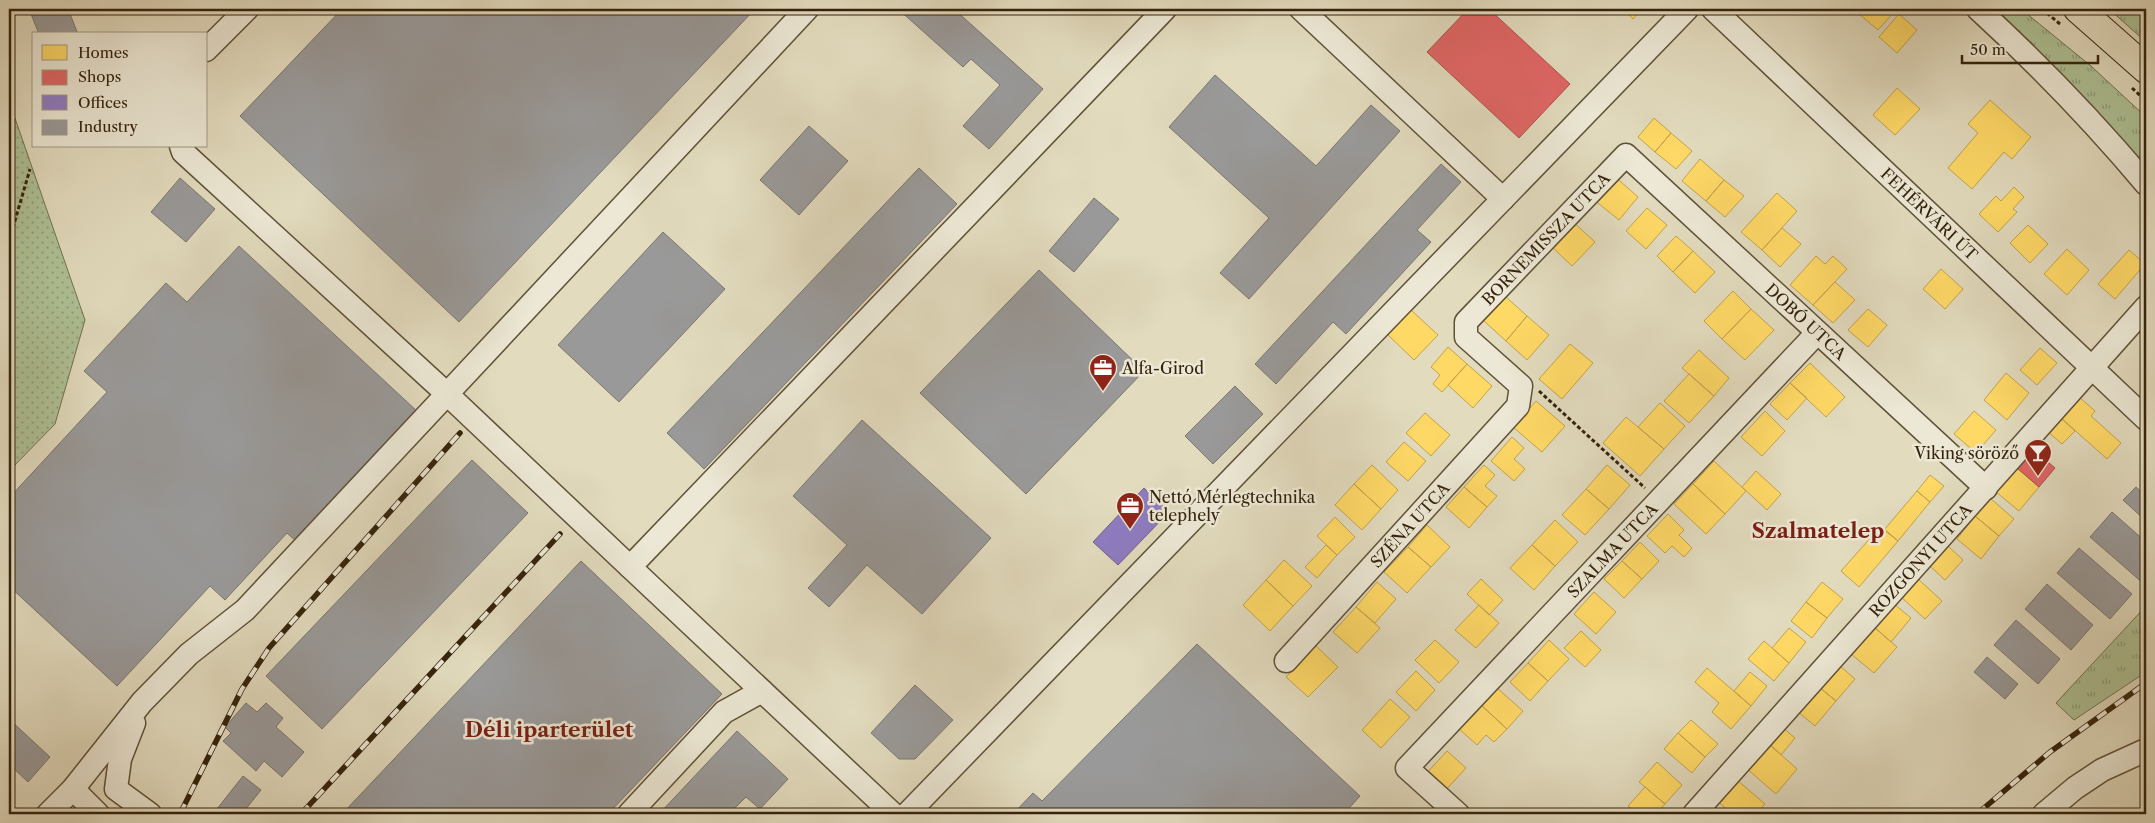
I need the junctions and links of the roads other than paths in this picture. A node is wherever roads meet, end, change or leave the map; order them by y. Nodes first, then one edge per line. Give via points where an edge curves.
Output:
1 (247, 9) edge
2 (807, 9) edge
3 (1165, 9) edge
4 (1301, 9) edge
5 (1687, 9) edge
6 (1713, 9) edge
7 (1978, 9) edge
8 (2078, 9) edge
9 (208, 48) edge
10 (2146, 69) edge
11 (182, 148) edge
12 (1626, 155) joint
13 (2146, 184) edge
14 (1504, 199) junction
15 (2146, 307) edge
16 (1817, 333) junction
17 (2092, 367) junction
18 (1521, 386) joint
19 (447, 394) junction
20 (2146, 419) edge
21 (1986, 488) junction
22 (630, 567) junction
23 (1286, 660) dead end
24 (762, 691) junction
25 (142, 702) junction
26 (2146, 750) edge
27 (73, 790) junction
28 (48, 814) edge
29 (98, 814) edge
30 (150, 814) edge
31 (629, 814) edge
32 (893, 814) edge
33 (907, 814) edge
34 (1458, 814) edge
35 (1694, 814) edge
36 (2044, 814) edge

1 - 9 street
2 - 19 street
3 - 22 street
4 - 14 street
5 - 14 street
6 - 17 street, FEHÉRVÁRI ÚT
7 - 13 street via 2042,68
8 - 10 main road
11 - 19 street
12 - 16 street, DOBÓ UTCA
12 - 18 street, BORNEMISSZA UTCA via 1466,322 1466,337
14 - 33 street
15 - 17 street, ROZGONYI UTCA
16 - 21 street, DOBÓ UTCA
16 - 34 street, SZALMA UTCA via 1407,768
17 - 20 street, FEHÉRVÁRI ÚT
17 - 21 street, ROZGONYI UTCA
18 - 23 street, SZÉNA UTCA via 1518,406
19 - 22 street
19 - 25 street via 245,610 189,654
21 - 35 street, ROZGONYI UTCA
22 - 24 street
24 - 31 street via 724,712
24 - 32 street
25 - 27 street
25 - 30 street via 120,760 116,789
26 - 36 street via 2102,770
27 - 28 street
27 - 29 street

